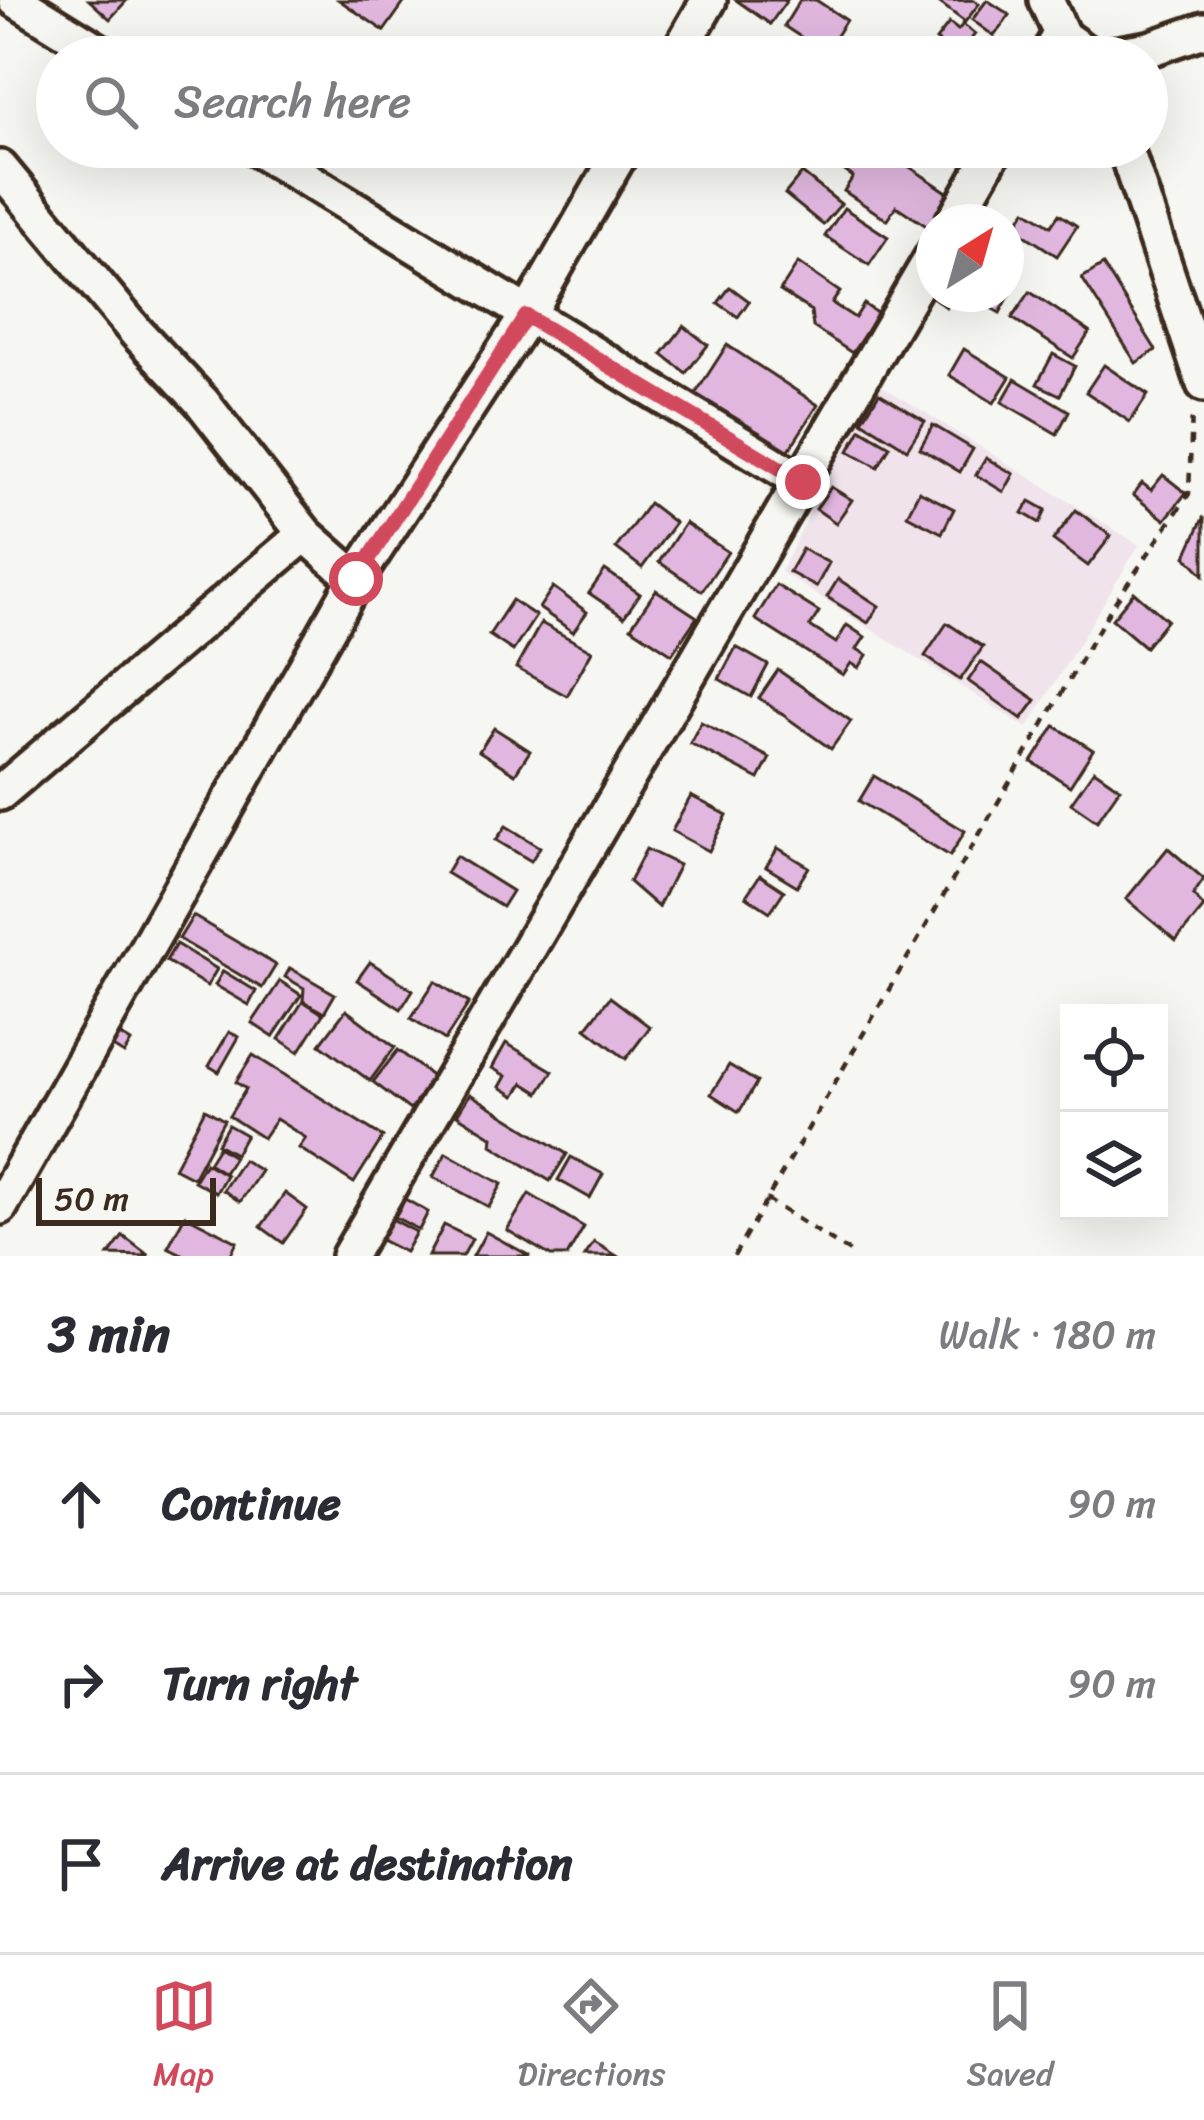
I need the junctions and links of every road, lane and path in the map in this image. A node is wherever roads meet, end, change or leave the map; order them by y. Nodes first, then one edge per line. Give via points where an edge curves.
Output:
1 (16, 0) edge
2 (709, 0) edge
3 (1046, 0) edge
4 (1204, 30) edge
5 (74, 36) edge
6 (688, 36) edge
7 (1056, 36) edge
8 (1168, 42) edge
9 (0, 168) edge
10 (288, 168) edge
11 (612, 168) edge
12 (984, 168) edge
13 (1132, 168) edge
14 (963, 204) edge
15 (916, 285) edge
16 (1172, 294) junction
17 (526, 316) junction
18 (1204, 320) edge
19 (1198, 394) edge
20 (803, 482) junction
21 (305, 534) junction
22 (356, 579) junction
23 (0, 793) edge
24 (766, 1199) junction
25 (0, 1207) edge
26 (349, 1256) edge
27 (734, 1256) edge
28 (856, 1256) edge

1 - 5 street
2 - 6 street
3 - 7 street
4 - 8 street
9 - 21 street
10 - 17 street
11 - 17 street
12 - 14 street
13 - 16 street
15 - 20 street
16 - 18 street
16 - 19 street
17 - 20 street
17 - 22 street
19 - 24 path via 1189,494 1111,608
20 - 26 street
21 - 22 street
21 - 23 street
22 - 25 street
24 - 27 path
24 - 28 path

